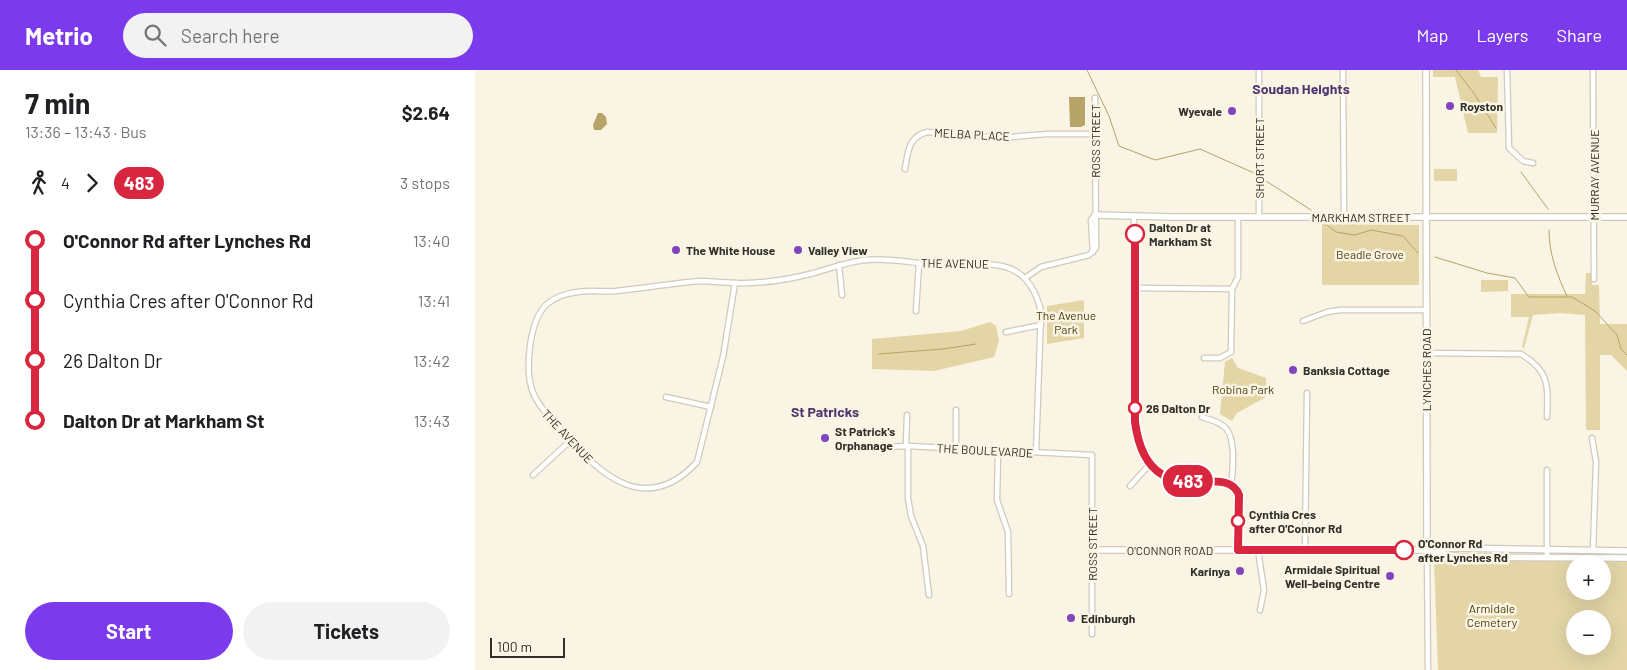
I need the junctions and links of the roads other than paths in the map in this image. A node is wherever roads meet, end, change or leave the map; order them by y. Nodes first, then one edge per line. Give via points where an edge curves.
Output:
1 (1259, 70) edge
2 (1343, 70) edge
3 (1426, 70) edge
4 (1507, 70) edge
5 (1593, 70) edge
6 (1095, 98) dead end
7 (1094, 134) junction
8 (1533, 162) dead end
9 (905, 169) dead end
10 (1095, 215) junction
11 (1135, 216) junction
12 (1239, 217) junction
13 (1259, 217) junction
14 (1344, 217) junction
15 (1427, 217) junction
16 (1594, 217) junction
17 (1627, 217) edge
18 (919, 263) junction
19 (839, 265) junction
20 (1025, 278) junction
21 (1594, 279) dead end
22 (735, 282) junction
23 (1135, 288) junction
24 (1232, 289) junction
25 (842, 295) dead end
26 (1426, 310) junction
27 (916, 311) dead end
28 (1303, 321) dead end
29 (1041, 326) junction
30 (1006, 332) dead end
31 (1427, 353) junction
32 (1204, 358) dead end
33 (1307, 393) dead end
34 (666, 397) dead end
35 (711, 407) junction
36 (956, 410) dead end
37 (907, 415) dead end
38 (1202, 417) dead end
39 (1547, 417) dead end
40 (1592, 438) dead end
41 (571, 441) junction
42 (907, 446) junction
43 (879, 447) dead end
44 (956, 448) junction
45 (998, 451) junction
46 (1036, 452) junction
47 (1092, 455) joint
48 (1149, 465) junction
49 (1547, 470) dead end
50 (533, 475) dead end
51 (1231, 483) junction
52 (1130, 486) dead end
53 (1092, 550) junction
54 (1238, 550) junction
55 (1258, 550) junction
56 (1305, 550) junction
57 (1427, 550) junction
58 (1547, 550) junction
59 (1593, 550) junction
60 (1627, 551) edge
61 (1547, 558) junction
62 (1627, 558) edge
63 (929, 594) dead end
64 (1009, 594) dead end
65 (1261, 610) dead end
66 (1092, 634) dead end
67 (1428, 670) edge

1 - 13 street, SHORT STREET
2 - 14 street
3 - 15 street, LYNCHES ROAD
4 - 8 street via 1509,148 1523,161
5 - 16 street, MURRAY AVENUE
6 - 7 street, ROSS STREET
7 - 9 street, MELBA PLACE via 999,138 927,132 916,136 911,143
7 - 10 street, ROSS STREET
10 - 11 street, MARKHAM STREET
10 - 20 street, ROSS STREET via 1096,248 1092,253 1041,267
11 - 12 street, MARKHAM STREET
11 - 23 street
12 - 13 street, MARKHAM STREET
12 - 24 street via 1238,277
13 - 14 street, MARKHAM STREET
14 - 15 street, MARKHAM STREET
15 - 16 street, MARKHAM STREET
15 - 26 street, LYNCHES ROAD
16 - 17 street, MARKHAM STREET
16 - 21 street, MURRAY AVENUE
18 - 19 street, THE AVENUE via 891,259
18 - 20 street, THE AVENUE via 989,262
18 - 27 street
19 - 22 street, THE AVENUE via 785,280
19 - 25 street
20 - 29 street via 1038,300
22 - 35 street, THE AVENUE
22 - 41 street, THE AVENUE via 702,281 579,292 561,296 547,304 537,317 531,337 530,380 539,404
23 - 24 street
23 - 48 street via 1135,422 1137,440
24 - 32 street via 1231,352 1220,358
26 - 28 street via 1340,310
26 - 31 street, LYNCHES ROAD
29 - 30 street
29 - 46 street
31 - 39 street via 1521,354 1533,361 1546,378
31 - 57 street, LYNCHES ROAD
33 - 56 street
34 - 35 street
35 - 41 street, THE AVENUE via 697,462 686,474 658,487 644,489 618,483
36 - 44 street
37 - 42 street
38 - 51 street via 1223,425 1229,431 1232,439
40 - 59 street via 1595,462
41 - 50 street
42 - 43 street, THE BOULEVARDE
42 - 44 street, THE BOULEVARDE
42 - 63 street via 908,498 911,516 923,546
44 - 45 street, THE BOULEVARDE
45 - 46 street, THE BOULEVARDE
45 - 64 street via 997,500 1009,541
46 - 47 street, THE BOULEVARDE
47 - 53 street, ROSS STREET
48 - 51 street via 1177,480
48 - 52 street
49 - 58 street
51 - 54 street via 1239,495
53 - 54 street, O'CONNOR ROAD
53 - 66 street, ROSS STREET
54 - 55 street, O'CONNOR ROAD
55 - 56 street, O'CONNOR ROAD
55 - 65 street via 1264,590
56 - 57 street, O'CONNOR ROAD
57 - 58 street, O'CONNOR ROAD
57 - 61 street, O'CONNOR ROAD via 1460,557
57 - 67 street, LYNCHES ROAD
58 - 59 street, O'CONNOR ROAD
58 - 61 street
59 - 60 street, O'CONNOR ROAD
61 - 62 street, O'CONNOR ROAD

